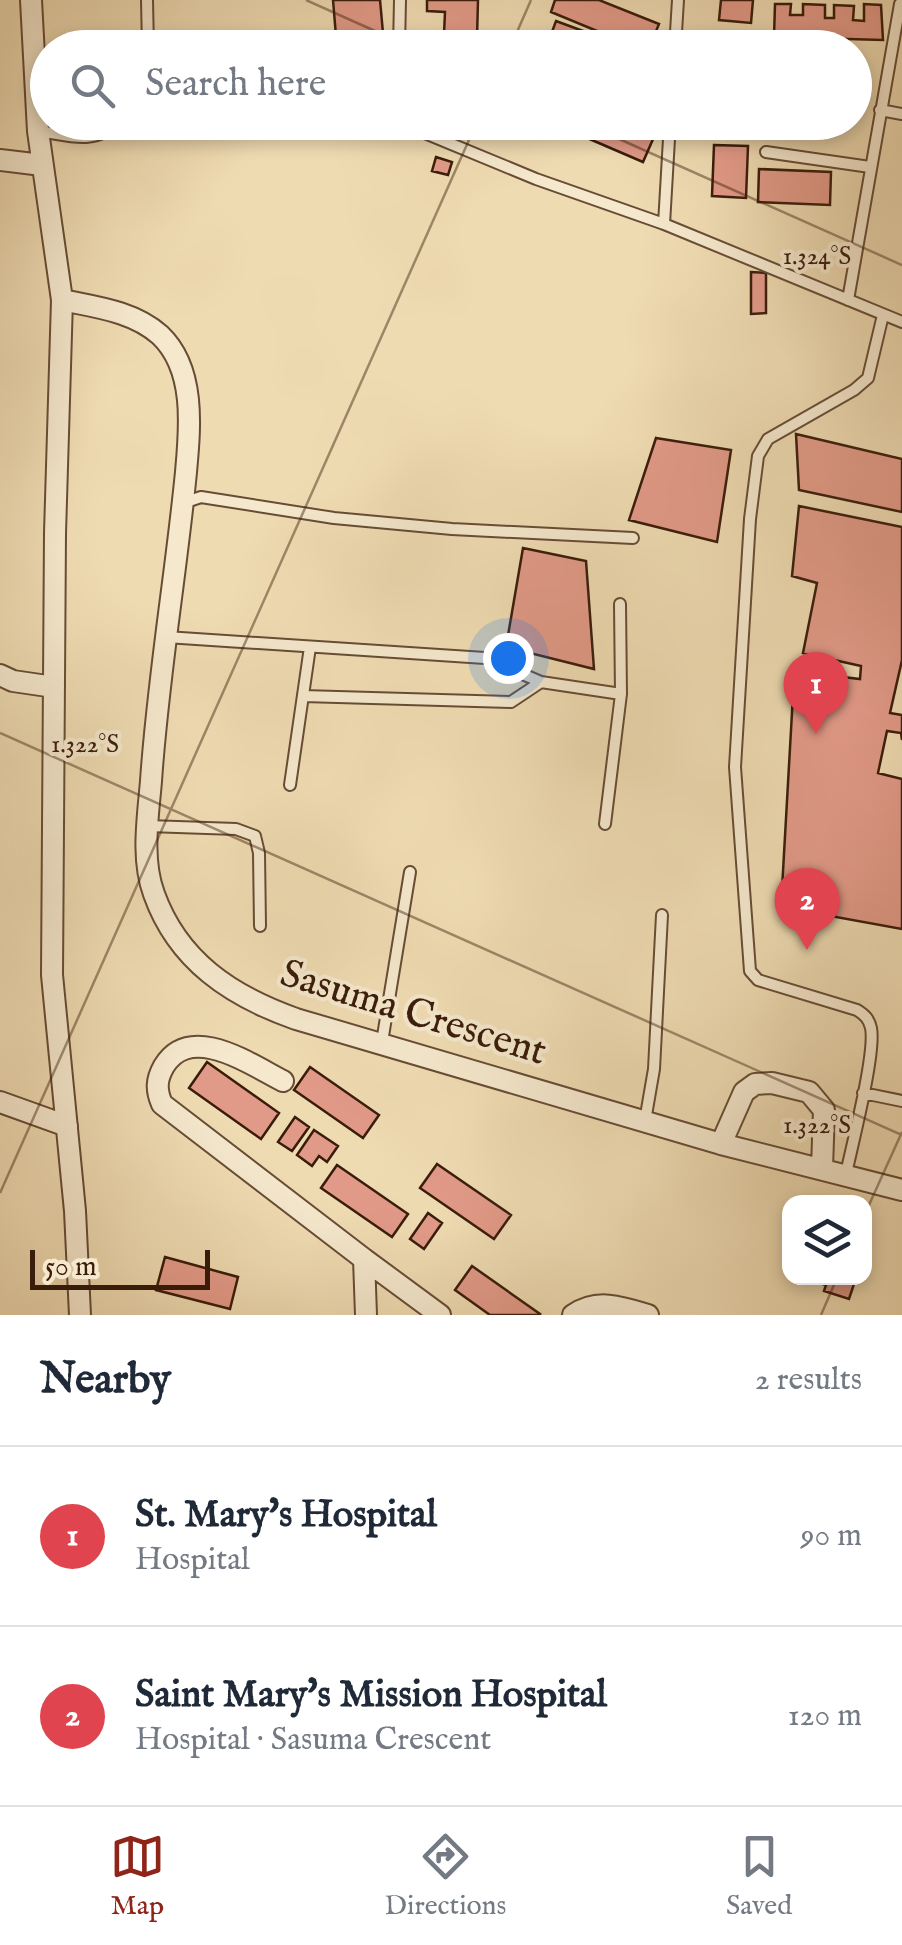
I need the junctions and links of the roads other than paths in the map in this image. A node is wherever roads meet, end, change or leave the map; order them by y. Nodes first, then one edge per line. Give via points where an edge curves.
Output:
1 (31, 0) edge
2 (147, 0) edge
3 (400, 0) edge
4 (678, 0) edge
5 (900, 4) edge
6 (33, 30) edge
7 (148, 30) edge
8 (399, 30) edge
9 (676, 30) edge
10 (880, 110) junction
11 (902, 114) edge
12 (39, 140) edge
13 (442, 140) edge
14 (669, 140) edge
15 (766, 152) dead end
16 (0, 160) edge
17 (42, 165) junction
18 (870, 167) junction
19 (664, 224) junction
20 (62, 300) junction
21 (848, 300) junction
22 (883, 315) junction
23 (902, 322) edge
24 (183, 502) junction
25 (633, 538) dead end
26 (620, 604) dead end
27 (166, 637) junction
28 (310, 646) junction
29 (0, 675) edge
30 (541, 682) junction
31 (54, 687) junction
32 (620, 694) junction
33 (303, 696) junction
34 (290, 785) dead end
35 (606, 824) dead end
36 (148, 826) junction
37 (410, 872) dead end
38 (662, 915) dead end
39 (260, 926) dead end
40 (382, 1042) junction
41 (284, 1081) dead end
42 (863, 1093) junction
43 (902, 1101) edge
44 (0, 1102) edge
45 (644, 1121) junction
46 (66, 1126) junction
47 (721, 1144) junction
48 (822, 1168) junction
49 (846, 1174) junction
50 (902, 1190) edge
51 (364, 1259) junction
52 (80, 1315) edge
53 (366, 1315) edge
54 (440, 1315) edge
55 (573, 1315) edge
56 (648, 1315) edge

1 - 6 street
2 - 7 lane
3 - 8 lane
4 - 9 lane
5 - 10 lane
10 - 11 lane
10 - 18 lane
12 - 17 street
13 - 19 lane
14 - 19 lane
15 - 18 lane
16 - 17 street
17 - 20 street
18 - 21 lane
19 - 21 lane
20 - 24 street, Sasuma Crescent via 126,314 161,336 186,378 190,428
20 - 31 street
21 - 22 lane
22 - 23 lane
22 - 42 lane via 868,378 768,439 758,456 735,767 750,971 758,980 867,1016 872,1035
24 - 25 lane via 201,497 334,518
24 - 27 street, Sasuma Crescent
26 - 32 lane
27 - 28 lane
27 - 36 street, Sasuma Crescent
28 - 30 lane via 485,658
28 - 33 lane
29 - 31 street
30 - 32 lane
30 - 33 lane via 511,702
31 - 46 street via 52,975
32 - 35 lane
33 - 34 lane
36 - 39 lane via 236,829 255,836
36 - 40 street, Sasuma Crescent via 152,892 176,940 214,980 296,1020
37 - 40 lane
38 - 45 lane via 654,1069
40 - 45 street, Sasuma Crescent
41 - 51 street via 208,1046 185,1047 168,1060 157,1092 162,1104
42 - 43 lane
42 - 49 lane
44 - 46 street
45 - 47 street, Sasuma Crescent
46 - 52 street
47 - 48 street, Sasuma Crescent
47 - 48 street via 744,1092 756,1084 809,1092 824,1110
48 - 49 street, Sasuma Crescent
49 - 50 street, Sasuma Crescent
51 - 53 street
51 - 54 street
55 - 56 street via 590,1304

